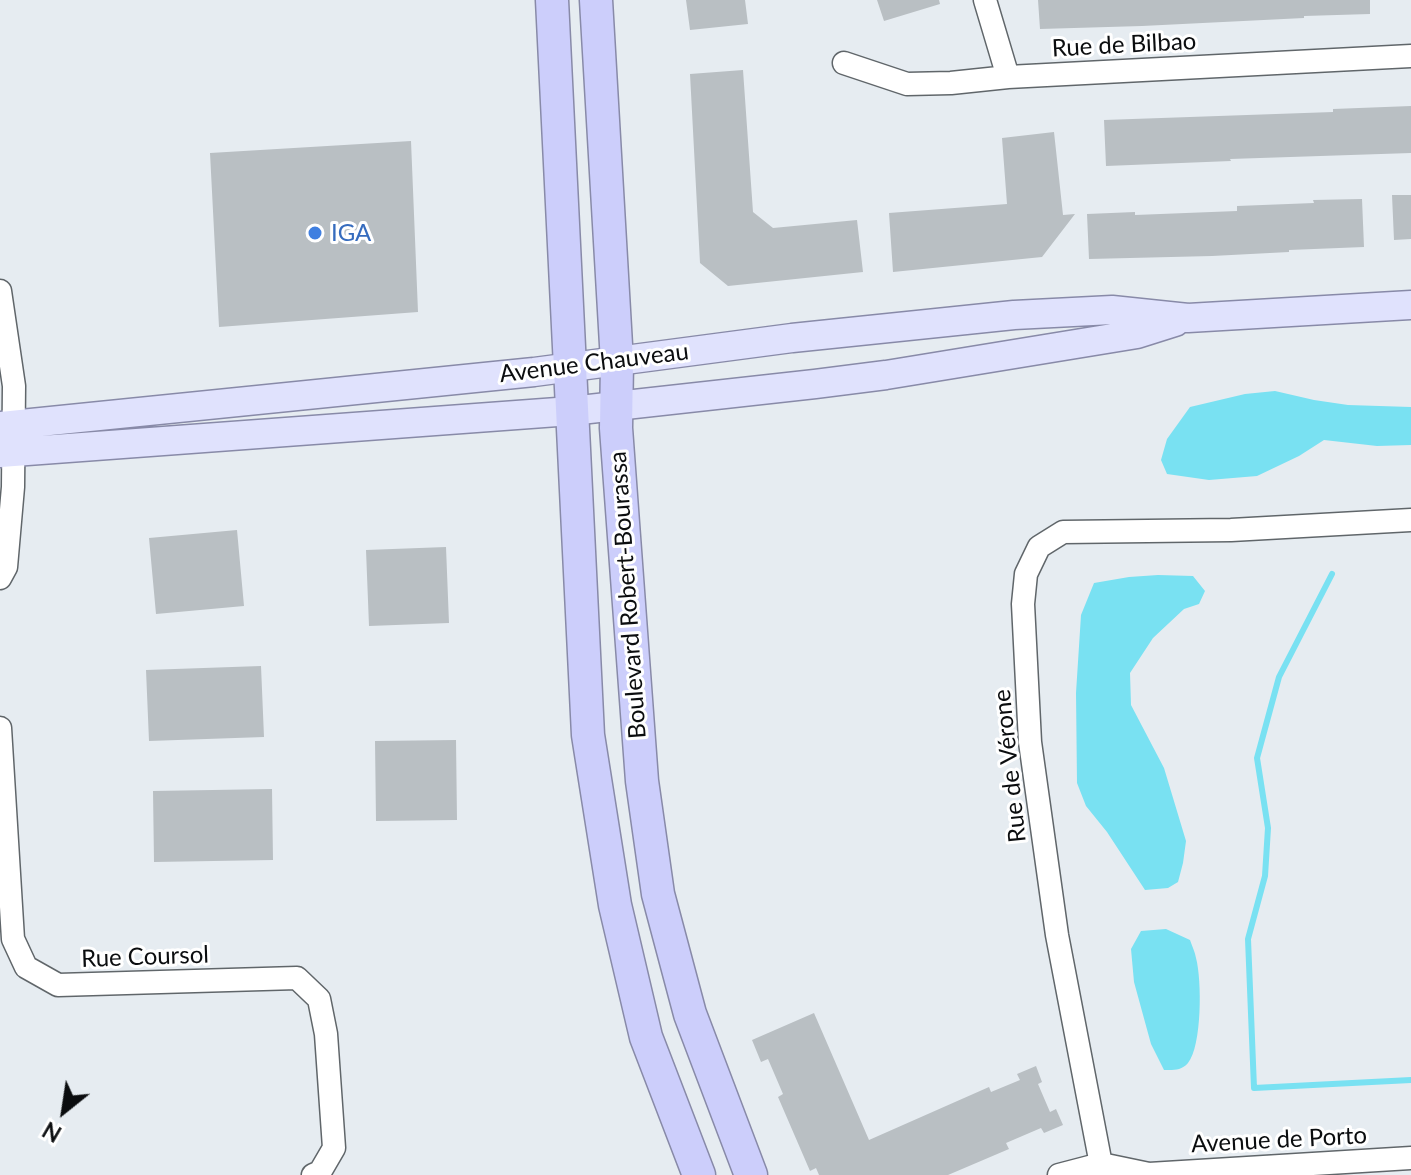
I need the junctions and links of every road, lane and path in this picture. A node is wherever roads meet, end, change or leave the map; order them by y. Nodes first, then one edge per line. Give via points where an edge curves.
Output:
1 (552, 0) edge
2 (596, 0) edge
3 (985, 0) edge
4 (1411, 56) edge
5 (844, 63) dead end
6 (1008, 77) junction
7 (0, 291) edge
8 (1411, 305) edge
9 (1188, 318) junction
10 (617, 362) junction
11 (569, 367) junction
12 (617, 406) junction
13 (571, 411) junction
14 (7, 439) edge
15 (1411, 520) edge
16 (0, 578) edge
17 (0, 728) edge
18 (1411, 1158) edge
19 (1102, 1170) edge
20 (1148, 1174) edge
21 (313, 1175) edge
22 (699, 1175) edge
23 (751, 1175) edge
24 (1059, 1175) edge

1 - 11 highway, Boulevard Robert-Bourassa
2 - 10 highway, Boulevard Robert-Bourassa
3 - 6 street
4 - 6 street, Rue de Bilbao
5 - 6 street, Rue de Bilbao via 907,84
7 - 14 street via 14,386
8 - 9 main road, Avenue Chauveau
9 - 10 main road, Avenue Chauveau via 1112,310 1014,315
9 - 12 main road, Avenue Chauveau via 1137,334 886,375
10 - 11 main road, Avenue Chauveau
10 - 12 highway, Boulevard Robert-Bourassa
11 - 13 highway, Boulevard Robert-Bourassa
11 - 14 main road, Avenue Chauveau
12 - 13 main road, Avenue Chauveau
12 - 23 highway, Boulevard Robert-Bourassa via 641,767 658,894 690,1014
13 - 14 main road, Avenue Chauveau
13 - 22 highway, Boulevard Robert-Bourassa via 588,735 612,889 646,1037
14 - 16 street via 13,487 6,567
15 - 19 street, Rue de Vérone via 1063,532 1039,547 1026,574 1030,742 1057,935
17 - 21 street, Rue Coursol via 13,939 26,967 58,985 297,978 319,999 327,1049 334,1148
18 - 20 street, Avenue de Porto
19 - 20 street, Avenue de Porto
19 - 24 street, Avenue de Porto

